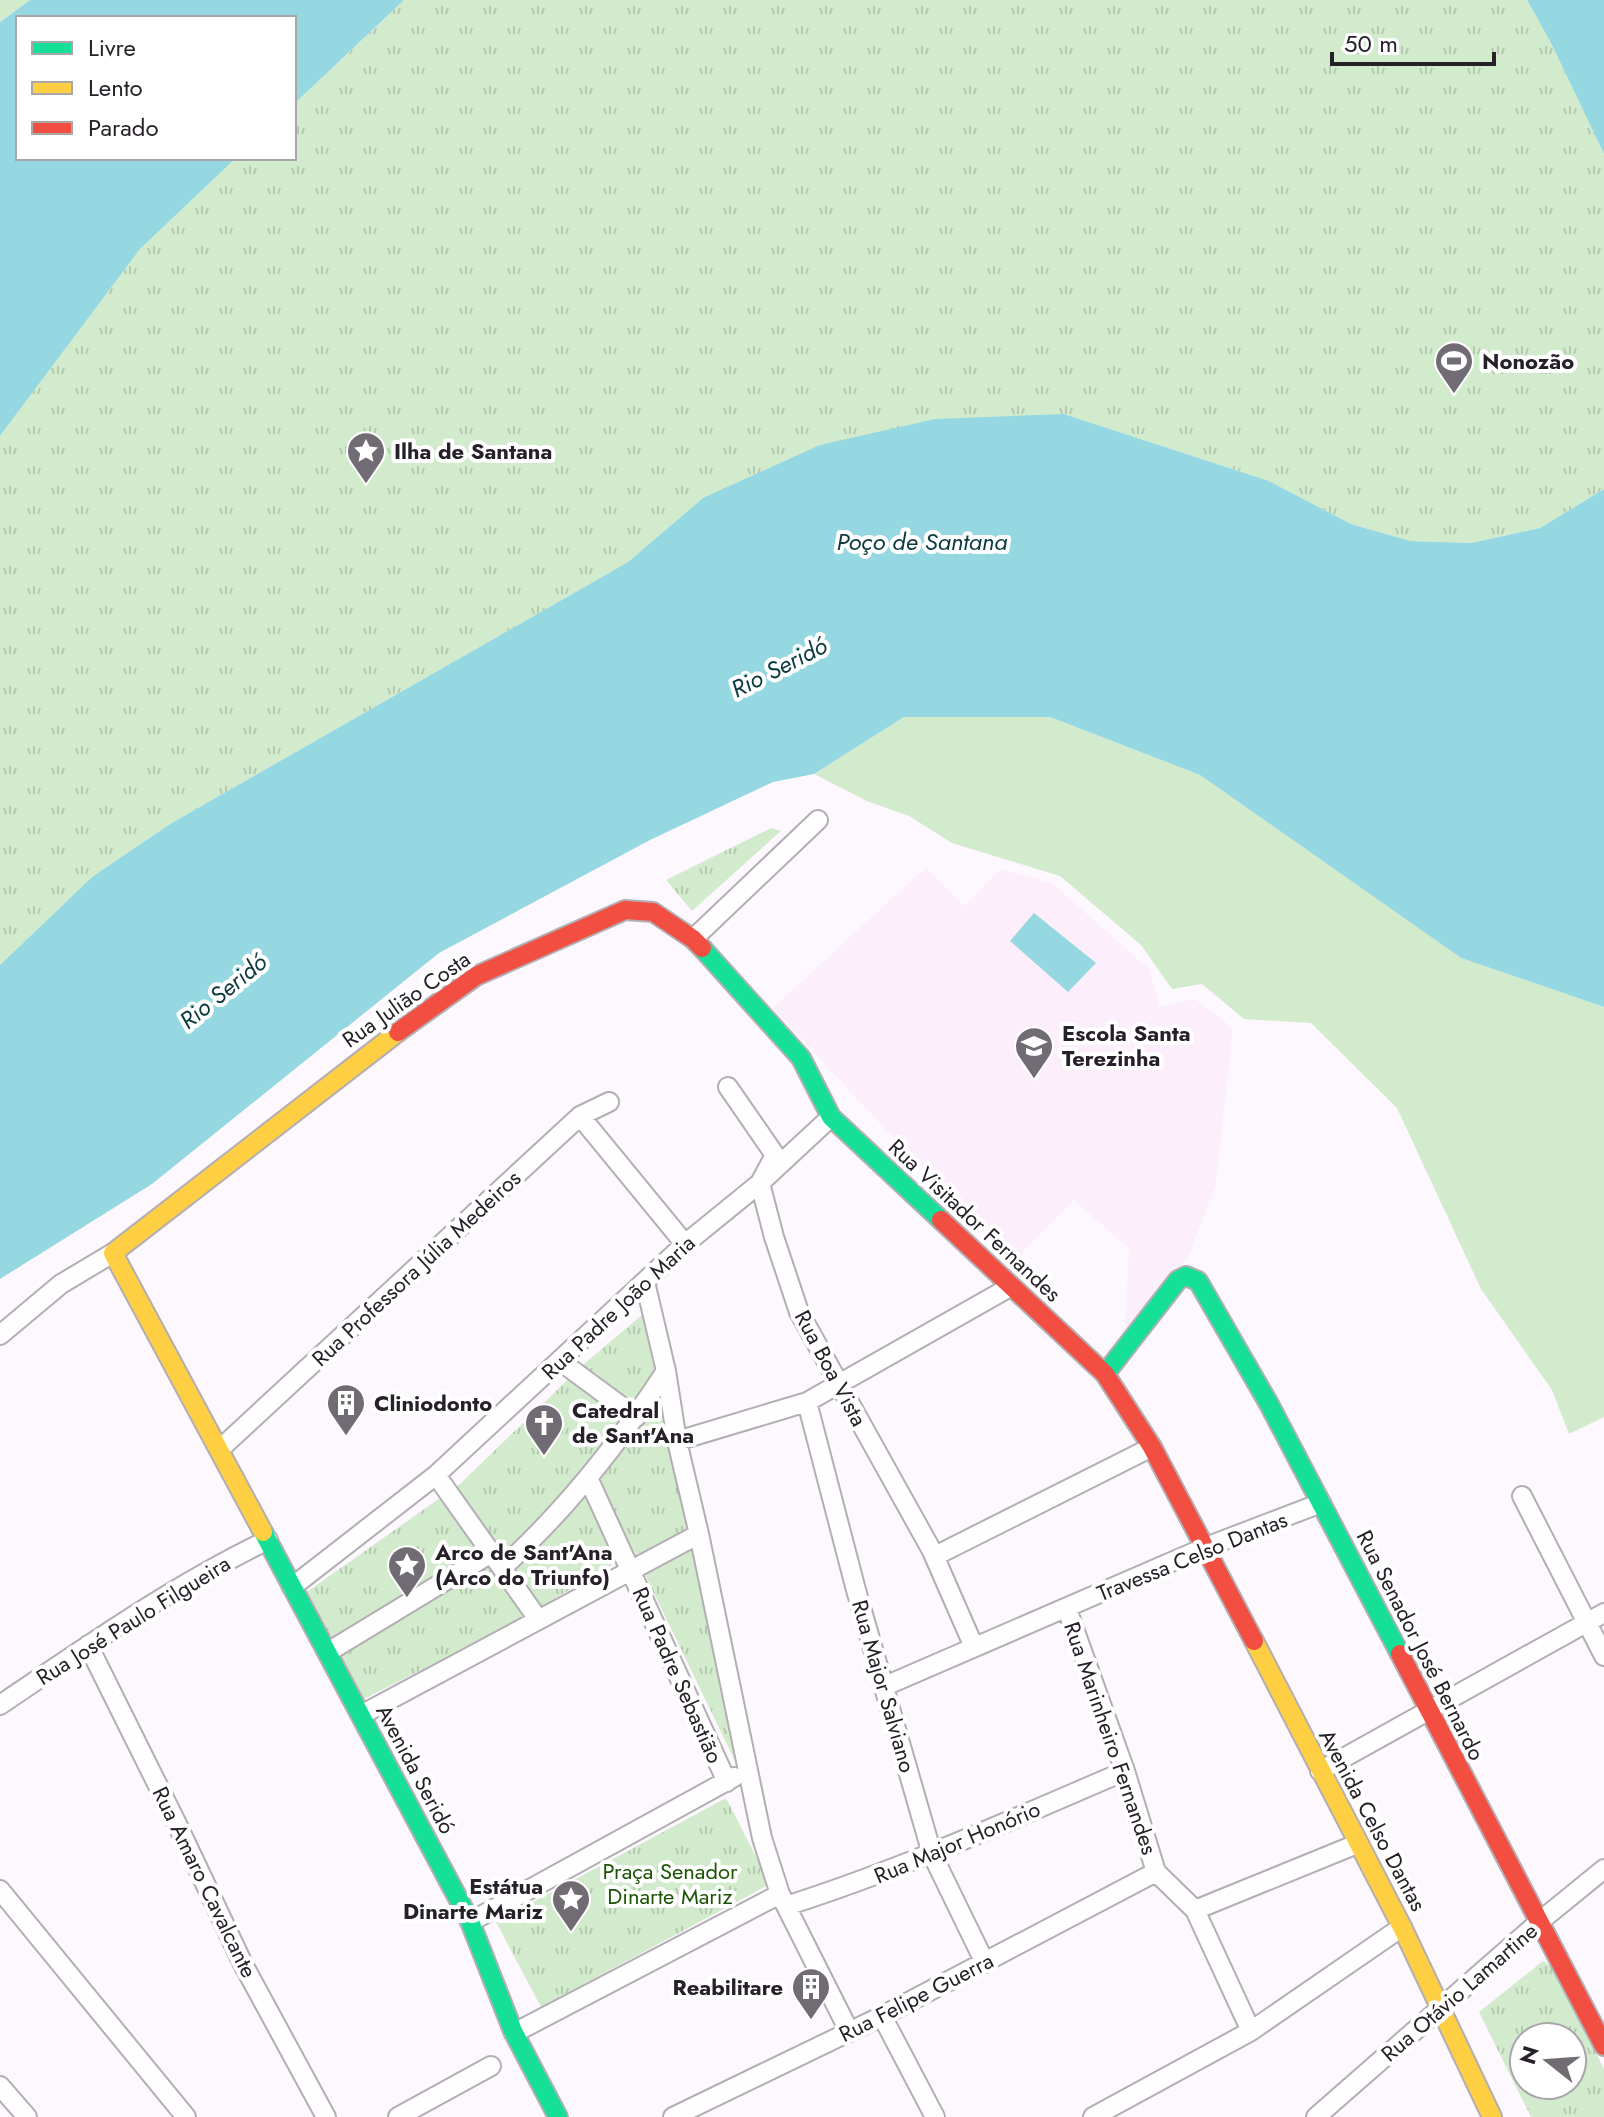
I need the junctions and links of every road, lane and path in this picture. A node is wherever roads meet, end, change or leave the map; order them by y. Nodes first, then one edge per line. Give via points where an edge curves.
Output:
1 (818, 820) dead end
2 (693, 939) junction
3 (728, 1087) dead end
4 (609, 1102) dead end
5 (580, 1116) junction
6 (831, 1117) junction
7 (760, 1183) junction
8 (685, 1244) junction
9 (113, 1253) junction
10 (645, 1282) junction
11 (1010, 1287) junction
12 (0, 1335) edge
13 (560, 1361) junction
14 (666, 1371) junction
15 (1105, 1374) junction
16 (838, 1384) junction
17 (807, 1402) junction
18 (636, 1417) junction
19 (677, 1441) junction
20 (224, 1445) junction
21 (1152, 1447) junction
22 (436, 1475) junction
23 (589, 1480) junction
24 (1522, 1496) dead end
25 (1321, 1503) junction
26 (699, 1534) junction
27 (268, 1540) junction
28 (1206, 1547) junction
29 (935, 1556) junction
30 (496, 1561) junction
31 (631, 1572) junction
32 (292, 1587) junction
33 (1067, 1609) junction
34 (1604, 1613) edge
35 (538, 1619) junction
36 (1586, 1623) junction
37 (88, 1645) junction
38 (974, 1647) junction
39 (328, 1652) junction
40 (1604, 1656) edge
41 (885, 1686) junction
42 (0, 1705) edge
43 (1428, 1712) junction
44 (361, 1715) junction
45 (748, 1767) junction
46 (1125, 1771) junction
47 (1320, 1771) junction
48 (727, 1782) junction
49 (1357, 1844) junction
50 (932, 1854) junction
51 (1604, 1869) edge
52 (1156, 1872) junction
53 (0, 1890) edge
54 (783, 1900) junction
55 (1195, 1910) junction
56 (470, 1922) junction
57 (1539, 1922) junction
58 (1402, 1927) junction
59 (985, 1963) junction
60 (1441, 2008) junction
61 (882, 2016) junction
62 (849, 2031) junction
63 (1251, 2031) junction
64 (514, 2033) junction
65 (1604, 2046) edge
66 (491, 2066) dead end
67 (0, 2086) edge
68 (27, 2117) edge
69 (186, 2117) edge
70 (326, 2117) edge
71 (398, 2117) edge
72 (558, 2117) edge
73 (673, 2117) edge
74 (935, 2117) edge
75 (1093, 2117) edge
76 (1316, 2117) edge
77 (1492, 2117) edge

1 - 2 street
2 - 6 main road, Rua Visitador Fernandes via 801,1058
2 - 9 main road, Rua Julião Costa via 653,912 625,910 476,976 388,1038
3 - 7 street via 775,1155
4 - 5 street, Rua Professora Júlia Medeiros
5 - 8 street
5 - 20 street, Rua Professora Júlia Medeiros
6 - 7 street, Rua Padre João Maria
6 - 11 main road, Rua Visitador Fernandes
7 - 8 street, Rua Padre João Maria
7 - 16 street, Rua Boa Vista via 799,1312
8 - 10 street, Rua Padre João Maria
9 - 12 street via 61,1284
9 - 20 main road, Avenida Seridó via 170,1362
10 - 13 street, Rua Padre João Maria
10 - 14 street, Rua Padre Sebastião
11 - 15 main road, Rua Visitador Fernandes
11 - 16 street
13 - 18 street
13 - 22 street, Rua Padre João Maria
14 - 18 street
14 - 19 street, Rua Padre Sebastião
15 - 21 main road, Rua Visitador Fernandes
15 - 25 main road, Rua Senador José Bernardo via 1178,1280 1193,1278
16 - 17 street
16 - 29 street, Rua Boa Vista
17 - 19 street
17 - 41 street, Rua Major Salviano
18 - 23 street
19 - 26 street, Rua Padre Sebastião
20 - 27 main road, Avenida Seridó
21 - 28 main road, Rua Visitador Fernandes
21 - 29 street
22 - 30 street
22 - 32 street, Rua Padre João Maria
23 - 30 street
23 - 31 street
24 - 36 street
25 - 28 street, Travessa Celso Dantas
25 - 43 main road, Rua Senador José Bernardo
26 - 31 street, Rua Padre Sebastião
26 - 45 street, Rua Padre Sebastião
27 - 32 main road, Avenida Seridó
27 - 37 street, Rua José Paulo Filgueira via 229,1558
28 - 33 street, Travessa Celso Dantas
28 - 47 main road, Avenida Celso Dantas
29 - 38 street, Rua Boa Vista
30 - 35 street
30 - 39 street
31 - 35 street
31 - 48 street, Rua Padre Sebastião
32 - 39 main road, Avenida Seridó
33 - 38 street, Travessa Celso Dantas
33 - 46 street, Rua Marinheiro Fernandes
34 - 36 street
35 - 44 street
36 - 40 street
36 - 43 street
37 - 42 street, Rua José Paulo Filgueira
37 - 70 street, Rua Amaro Cavalcante via 244,1966
38 - 41 street, Travessa Celso Dantas
39 - 44 main road, Avenida Seridó
41 - 50 street, Rua Major Salviano
43 - 47 street
43 - 57 main road, Rua Senador José Bernardo
44 - 56 main road, Avenida Seridó
45 - 48 street, Rua Padre Sebastião
45 - 54 street, Rua Padre Sebastião via 762,1838
46 - 50 street, Rua Major Honório
46 - 52 street, Rua Marinheiro Fernandes
47 - 49 main road, Avenida Celso Dantas
48 - 56 street
49 - 55 street
49 - 58 main road, Avenida Celso Dantas
50 - 54 street, Rua Major Honório via 858,1883
50 - 59 street, Rua Major Salviano
51 - 57 street, Rua Otávio Lamartine
52 - 55 street, Rua Marinheiro Fernandes
52 - 59 street, Rua Felipe Guerra
53 - 69 street
54 - 62 street, Rua Padre Sebastião
54 - 64 street, Rua Major Honório
55 - 63 street, Rua Marinheiro Fernandes
56 - 64 main road, Avenida Seridó
57 - 60 street, Rua Otávio Lamartine
57 - 65 main road, Rua Senador José Bernardo
58 - 60 main road, Avenida Celso Dantas
58 - 63 street
59 - 61 street, Rua Felipe Guerra
60 - 76 street, Rua Otávio Lamartine
60 - 77 main road, Avenida Celso Dantas
61 - 62 street, Rua Felipe Guerra
61 - 74 street
62 - 73 street, Rua Felipe Guerra
63 - 75 street
64 - 72 main road, Avenida Seridó
66 - 71 street
67 - 68 street

